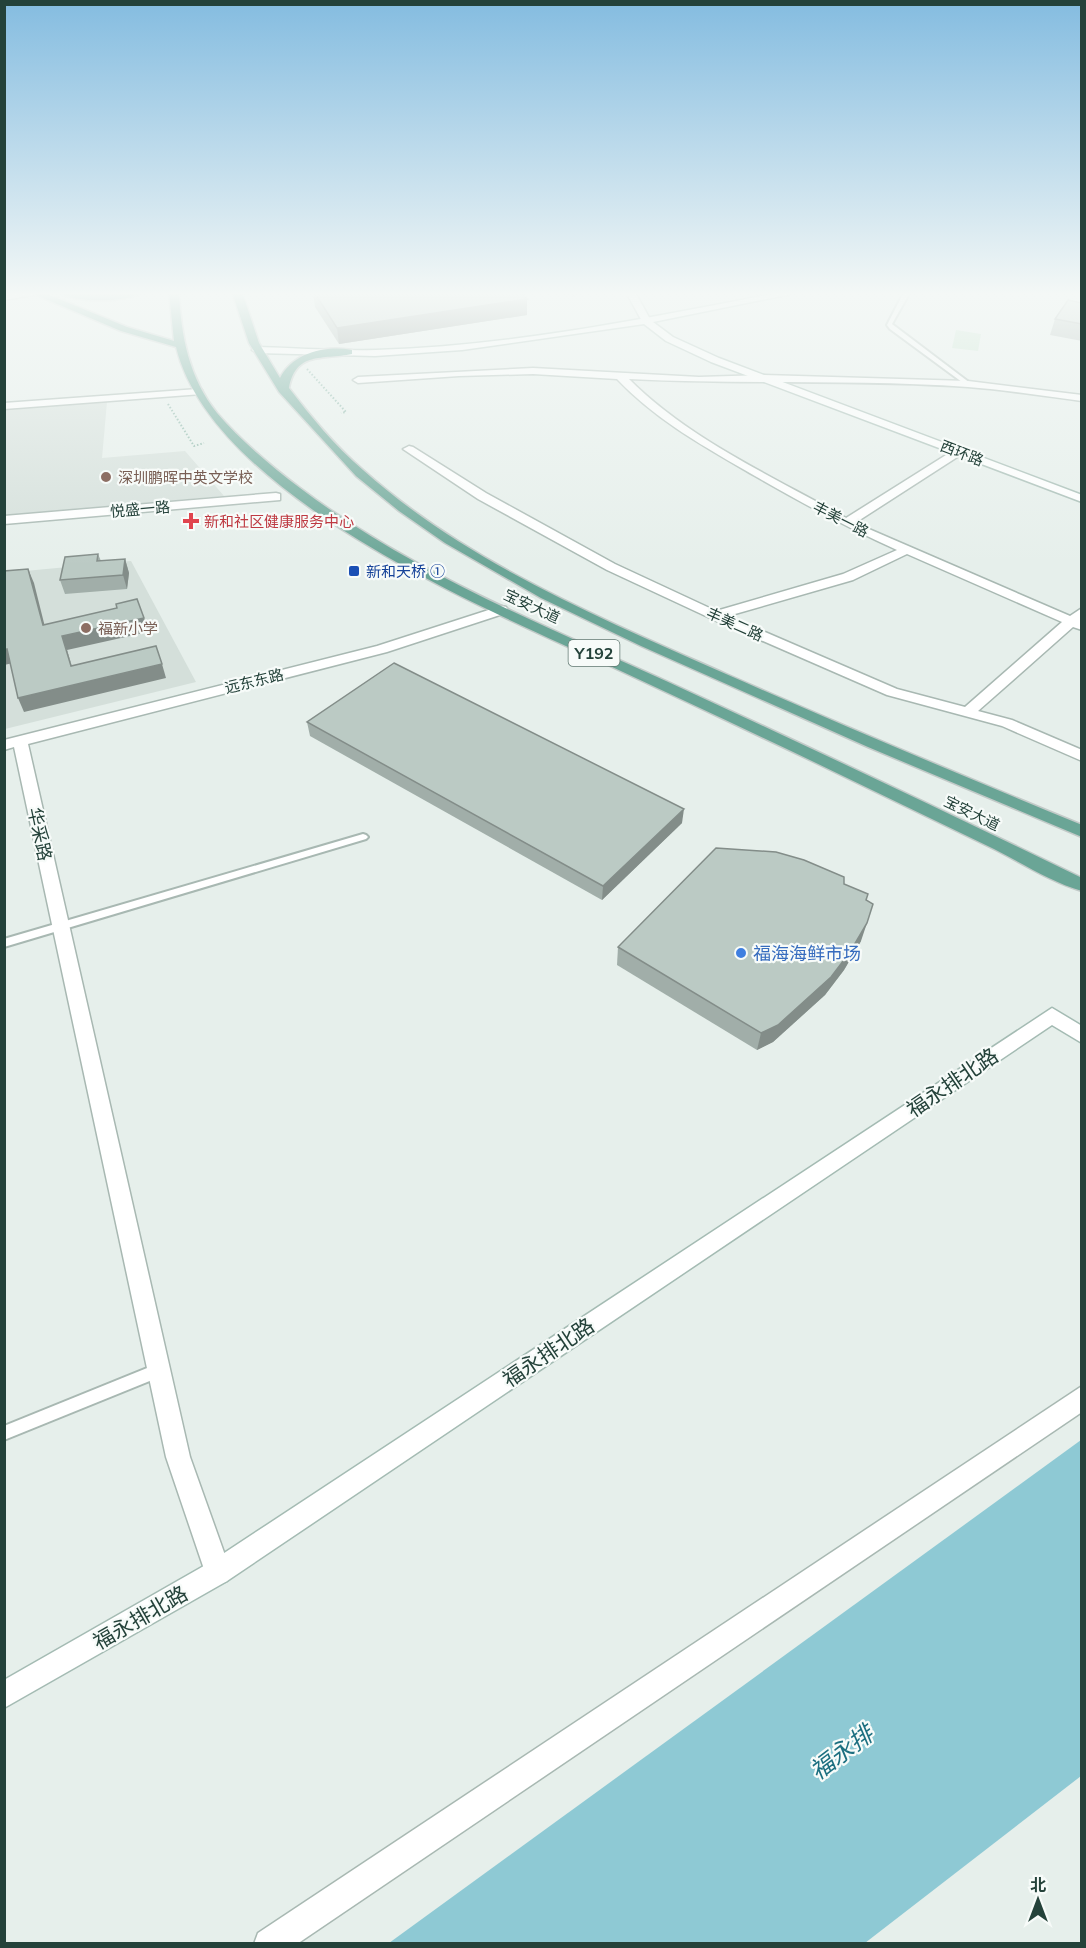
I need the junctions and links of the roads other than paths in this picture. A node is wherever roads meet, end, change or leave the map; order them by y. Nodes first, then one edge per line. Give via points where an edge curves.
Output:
1 (193, 383) edge
2 (278, 383) edge
3 (284, 383) edge
4 (627, 383) edge
5 (777, 383) edge
6 (931, 383) edge
7 (968, 384) joint
8 (283, 390) junction
9 (198, 393) junction
10 (1082, 398) edge
11 (4, 406) edge
12 (409, 449) dead end
13 (958, 452) junction
14 (276, 497) dead end
15 (1082, 499) edge
16 (4, 520) edge
17 (846, 523) junction
18 (906, 550) junction
19 (501, 610) junction
20 (715, 615) junction
21 (1078, 620) edge
22 (968, 712) junction
23 (12, 743) edge
24 (1082, 756) edge
25 (1082, 832) edge
26 (363, 837) dead end
27 (1082, 885) edge
28 (60, 926) junction
29 (4, 943) edge
30 (1082, 1036) edge
31 (157, 1371) junction
32 (1082, 1398) edge
33 (4, 1433) edge
34 (218, 1572) junction
35 (4, 1695) edge
36 (269, 1944) edge

1 - 9 main road, 宝安大道 / Y192
2 - 8 main road, 宝安大道 / Y192
3 - 8 main road
4 - 17 street, 丰美一路 via 681,429
5 - 13 street, 西环路
6 - 7 street
7 - 10 street
8 - 25 main road, 宝安大道 / Y192 via 333,447 391,499 546,597 873,744
9 - 11 street
9 - 19 main road, 宝安大道 / Y192 via 226,430 324,510 387,551
12 - 20 street, 丰美二路 via 482,496 611,567
13 - 15 street, 西环路
13 - 17 street
14 - 16 street, 悦盛一路
17 - 18 street, 丰美一路
18 - 20 street via 848,577
18 - 21 street, 丰美一路
19 - 23 street, 远东东路 via 382,649
19 - 27 main road, 宝安大道 / Y192
20 - 22 street, 丰美二路 via 892,692
21 - 22 street
22 - 24 street, 丰美二路 via 1007,723
23 - 28 street, 华采路
26 - 28 lane
28 - 29 lane
28 - 31 street, 华采路
30 - 34 street, 福永排北路 via 1052,1015
31 - 33 lane
31 - 34 street, 华采路 via 178,1457
32 - 36 street
34 - 35 street, 福永排北路

